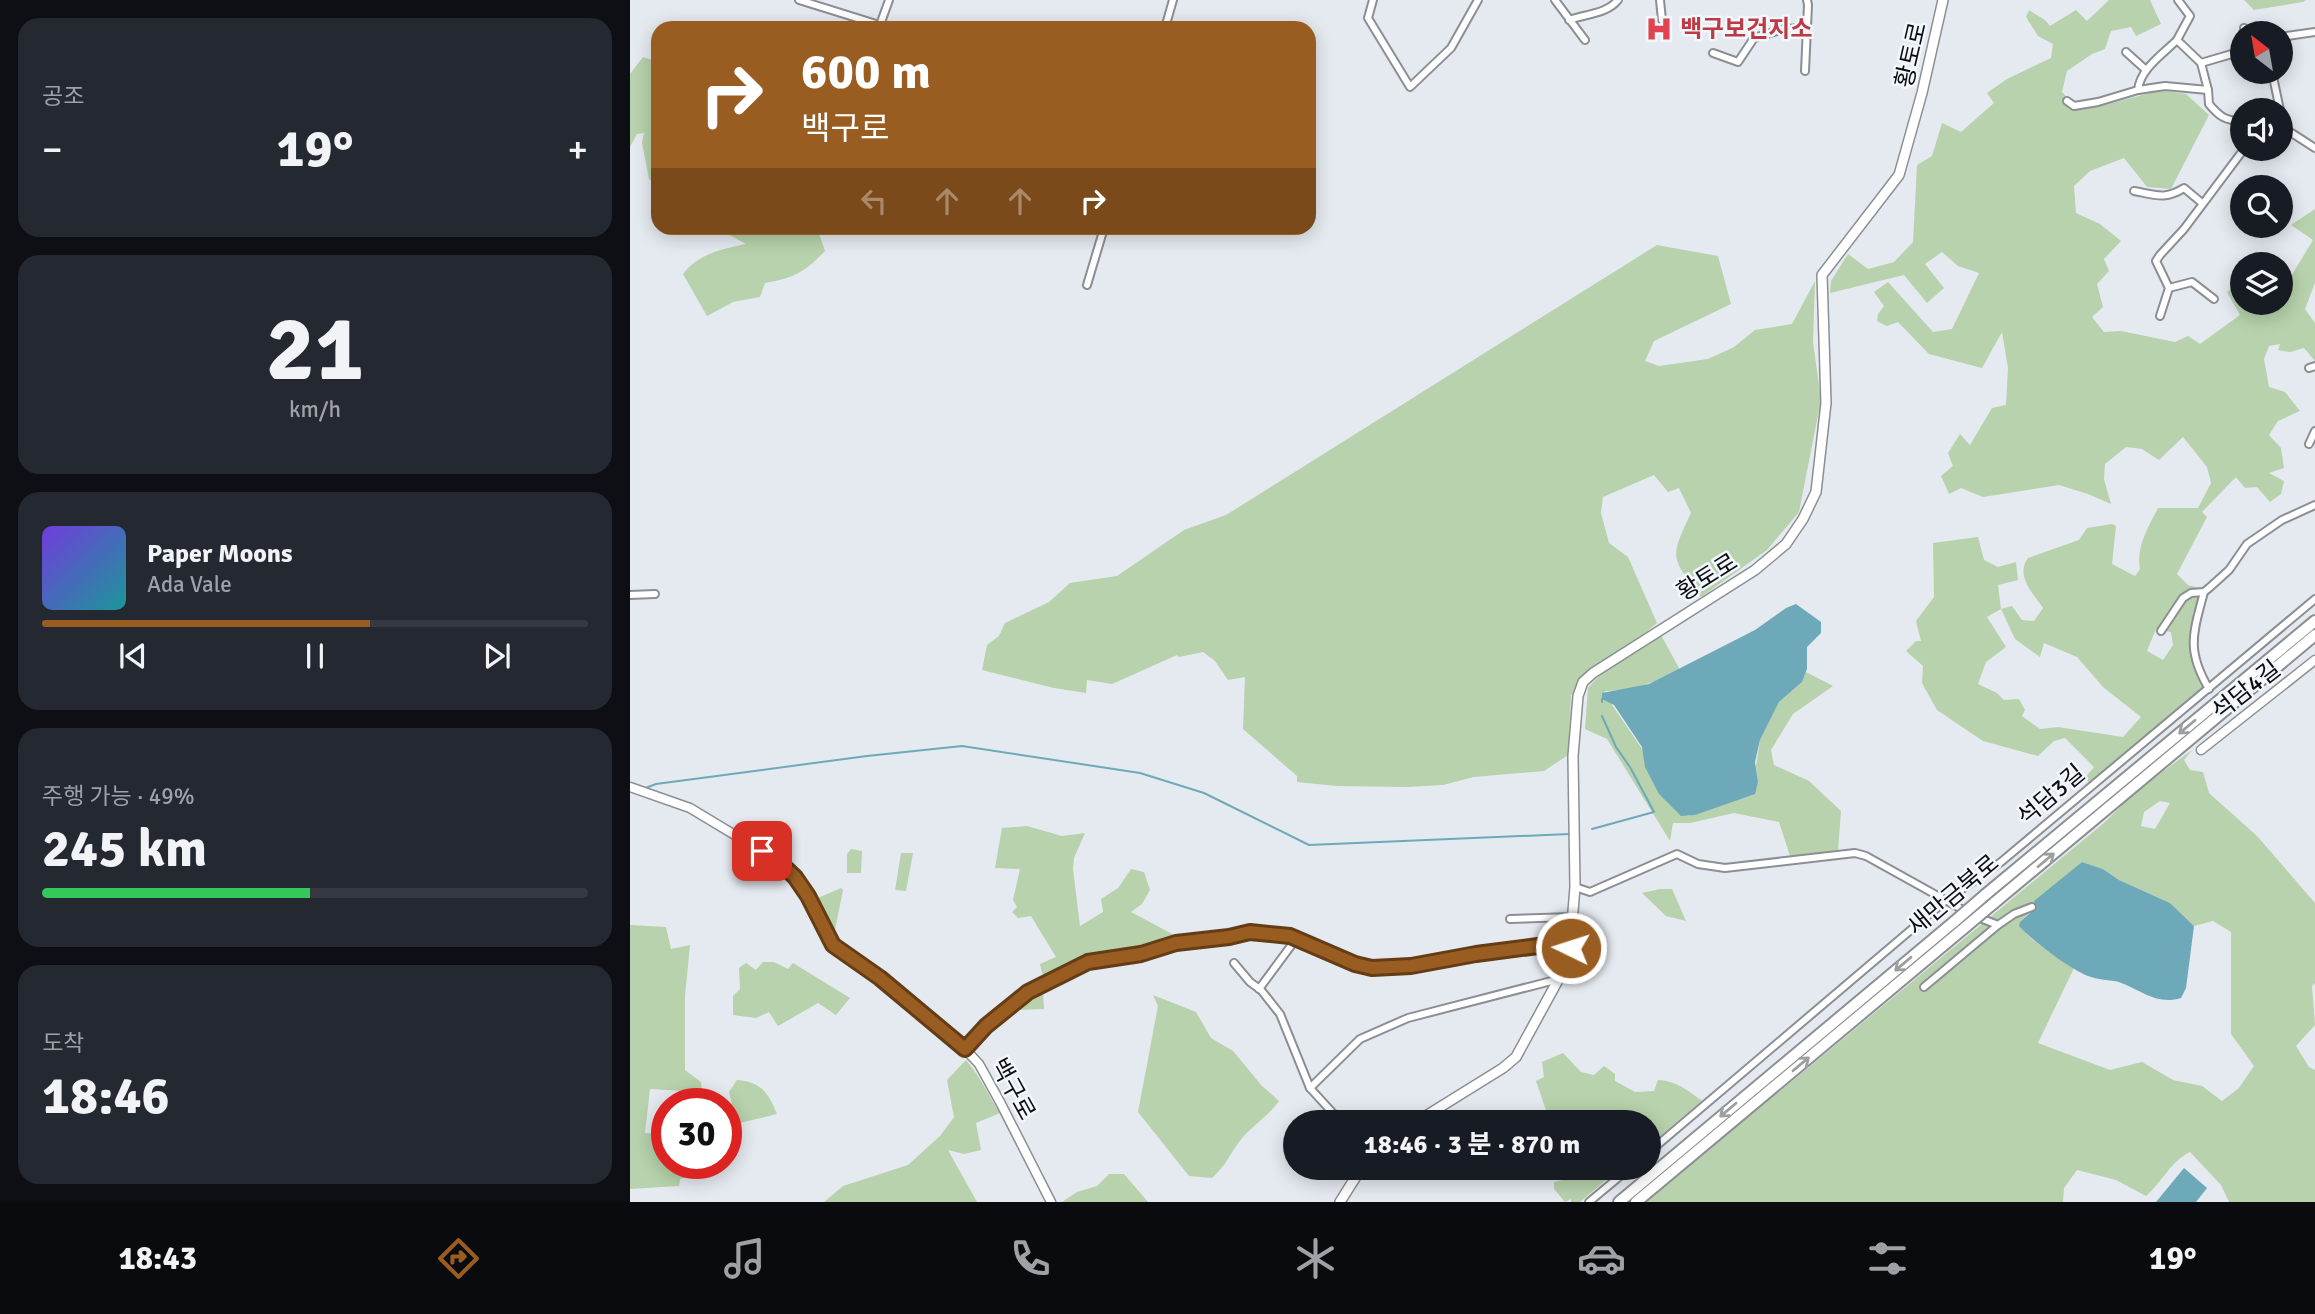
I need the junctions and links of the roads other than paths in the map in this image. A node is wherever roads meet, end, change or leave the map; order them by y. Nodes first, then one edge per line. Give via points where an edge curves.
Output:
1 (799, 0) edge
2 (888, 0) edge
3 (1173, 0) edge
4 (1373, 0) edge
5 (1478, 0) edge
6 (1555, 0) edge
7 (1618, 0) edge
8 (1660, 0) edge
9 (1807, 0) edge
10 (1943, 0) edge
11 (2178, 0) edge
12 (1569, 20) junction
13 (1662, 20) dead end
14 (867, 21) edge
15 (881, 21) edge
16 (1167, 21) edge
17 (1807, 28) junction
18 (2315, 32) edge
19 (2293, 35) edge
20 (1585, 40) dead end
21 (2177, 40) junction
22 (2126, 52) dead end
23 (1713, 53) dead end
24 (2230, 55) edge
25 (2201, 63) junction
26 (1805, 71) dead end
27 (2146, 71) junction
28 (2138, 90) junction
29 (2208, 90) junction
30 (2067, 101) dead end
31 (2230, 121) edge
32 (2293, 135) edge
33 (2315, 148) edge
34 (2235, 161) edge
35 (2134, 191) dead end
36 (2202, 203) junction
37 (1102, 235) edge
38 (1087, 285) dead end
39 (2169, 288) junction
40 (2214, 299) dead end
41 (2160, 316) dead end
42 (2315, 431) edge
43 (2309, 444) dead end
44 (2315, 505) edge
45 (2204, 592) junction
46 (655, 594) dead end
47 (630, 595) edge
48 (2315, 599) edge
49 (2315, 621) edge
50 (2161, 631) dead end
51 (2315, 635) edge
52 (2315, 660) edge
53 (2209, 689) junction
54 (2202, 750) dead end
55 (635, 789) edge
56 (1575, 887) junction
57 (1990, 899) junction
58 (1945, 901) junction
59 (2032, 907) dead end
60 (1573, 917) junction
61 (1510, 919) dead end
62 (1959, 925) junction
63 (1998, 925) junction
64 (1296, 939) junction
65 (1571, 948) junction
66 (1550, 952) junction
67 (1569, 960) junction
68 (1234, 963) dead end
69 (1559, 979) junction
70 (1924, 987) dead end
71 (1259, 989) junction
72 (965, 1049) junction
73 (1310, 1088) junction
74 (1330, 1110) edge
75 (1435, 1110) edge
76 (1661, 1142) edge
77 (1354, 1180) edge
78 (1615, 1180) edge
79 (1051, 1202) edge
80 (1340, 1202) edge
81 (1589, 1202) edge
82 (1619, 1202) edge
83 (1636, 1202) edge

1 - 14 street
2 - 15 street
3 - 16 street
4 - 5 street via 1368,18 1410,87 1451,48
6 - 12 street
7 - 12 street via 1603,11
8 - 13 street
9 - 17 street
10 - 56 main road, 황토로 via 1899,175 1822,275 1826,403 1816,492 1786,544 1755,570 1583,682 1573,756
11 - 21 street via 2190,21
12 - 20 street
17 - 23 street via 1754,38 1738,62
17 - 26 street
18 - 19 street
21 - 25 street
21 - 27 street
22 - 27 street
24 - 25 street
25 - 29 street
27 - 28 street
28 - 29 street via 2165,86
28 - 30 street via 2074,106
29 - 31 street via 2209,104
32 - 33 street
34 - 36 street
35 - 36 street via 2163,197 2185,188
36 - 39 street via 2157,261
37 - 38 street
39 - 40 street via 2192,282
39 - 41 street
42 - 43 street
44 - 45 street via 2247,544 2229,570
45 - 50 street via 2183,598
45 - 53 street via 2192,646
46 - 47 street
48 - 53 street, 석담3길
49 -> 57 highway, 새만금북로
57 -> 51 highway, 새만금북로
52 - 54 street, 석담4길
53 - 58 street, 석담3길 via 2001,862
55 - 72 street, 백구로 via 690,808 778,861 808,896 833,945
56 - 58 street via 1590,892 1677,854 1725,869 1855,853
56 - 60 main road, 황토로
57 - 62 highway, 새만금북로, bridge
58 - 63 street
58 - 76 street, 석담3길
59 - 63 street
60 - 61 street
60 - 65 main road, 황토로
62 -> 82 highway, 새만금북로
83 -> 62 highway, 새만금북로
63 - 70 street
64 - 66 street via 1372,968 1538,946
64 - 71 street
64 - 72 street via 1250,932 1088,962 1028,992
65 - 66 street
65 - 67 main road, 황토로
66 - 67 street
66 - 69 street
67 - 69 main road, 황토로
68 - 71 street
69 - 73 street via 1408,1018 1360,1039
69 - 75 main road, 황토로 via 1516,1057
71 - 73 street via 1279,1014
72 - 79 street, 백구로 via 979,1064
73 - 74 street
77 - 80 main road
78 - 81 street

